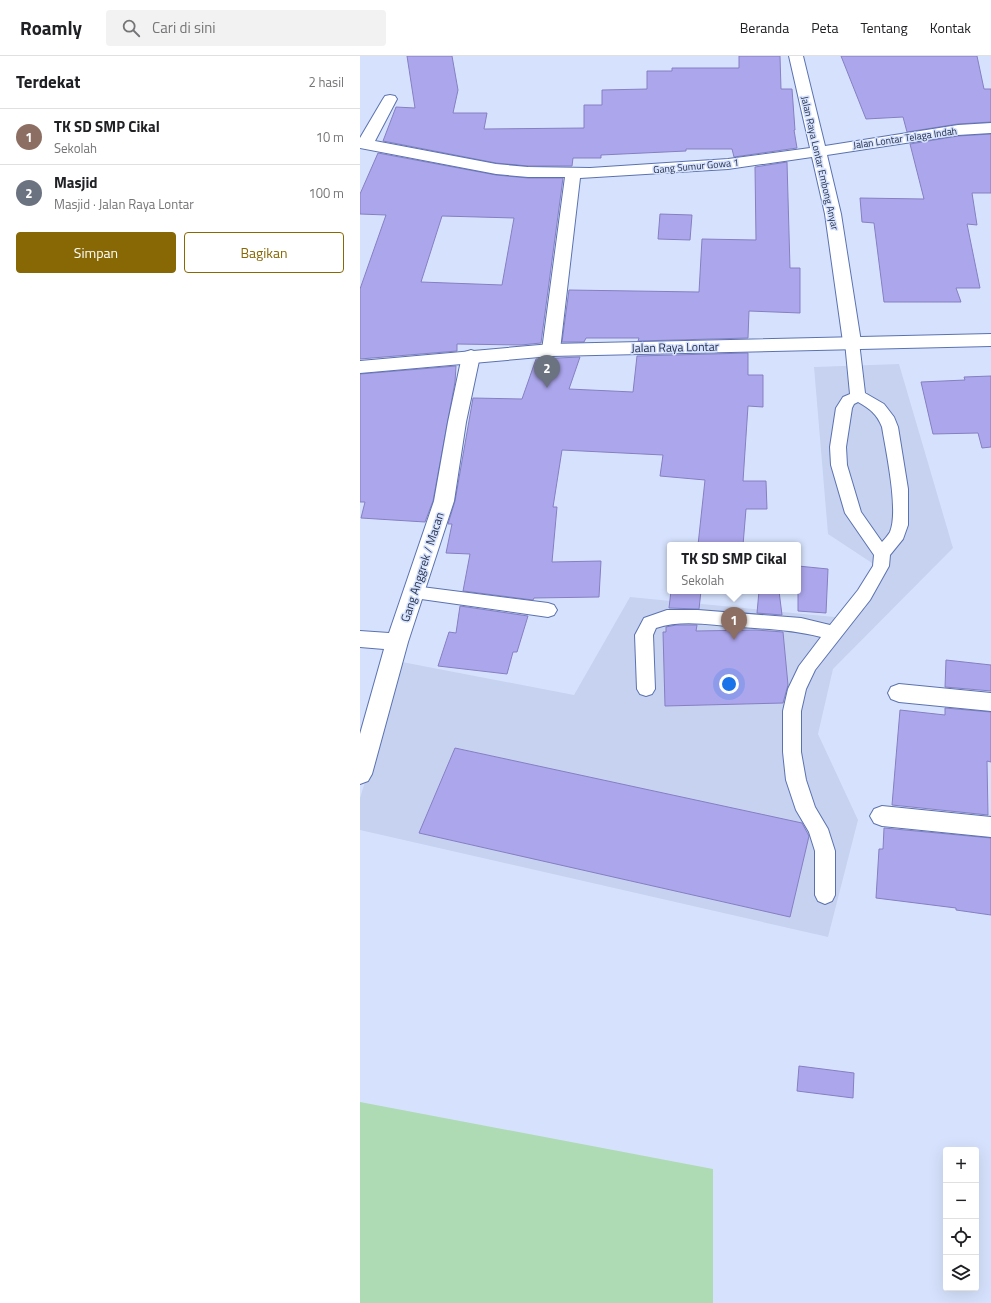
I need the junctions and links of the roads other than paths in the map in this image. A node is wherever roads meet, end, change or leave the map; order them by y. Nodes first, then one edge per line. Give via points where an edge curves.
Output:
1 (796, 56) edge
2 (390, 99) dead end
3 (991, 128) edge
4 (363, 143) edge
5 (819, 151) junction
6 (573, 173) junction
7 (991, 340) edge
8 (852, 342) junction
9 (551, 350) junction
10 (470, 356) junction
11 (360, 367) edge
12 (858, 396) junction
13 (882, 554) junction
14 (414, 592) junction
15 (548, 610) dead end
16 (835, 633) junction
17 (360, 639) edge
18 (397, 642) junction
19 (646, 688) dead end
20 (899, 693) dead end
21 (991, 702) edge
22 (360, 774) edge
23 (882, 816) dead end
24 (991, 826) edge
25 (825, 895) dead end

1 - 5 street, Jalan Raya Lontar Embong Anyar
2 - 4 street
3 - 5 street, Jalan Lontar Telaga Indah via 958,130
4 - 6 street, Gang Sumur Gowa 1 via 496,169
5 - 6 street, Gang Sumur Gowa 1 via 728,164
5 - 8 street, Jalan Raya Lontar Embong Anyar via 833,214
6 - 9 street
7 - 8 street, Jalan Raya Lontar
8 - 9 street, Jalan Raya Lontar
8 - 12 lane
9 - 10 street, Jalan Raya Lontar
10 - 11 street, Jalan Raya Lontar
10 - 14 street, Gang Anggrek / Macan via 444,501
12 - 13 lane via 844,408 838,447 839,465 853,513
12 - 13 lane via 879,408 886,417 892,435 900,489 900,525 897,535
13 - 16 lane via 880,566 864,595
14 - 15 lane
14 - 18 street, Gang Anggrek / Macan
16 - 19 lane via 801,625 667,617 650,623 644,635
16 - 25 lane via 808,666 797,689 792,711 792,752 796,780 806,810 818,829 825,851
17 - 18 street
18 - 22 street, Gang Anggrek / Macan
20 - 21 street
23 - 24 street

